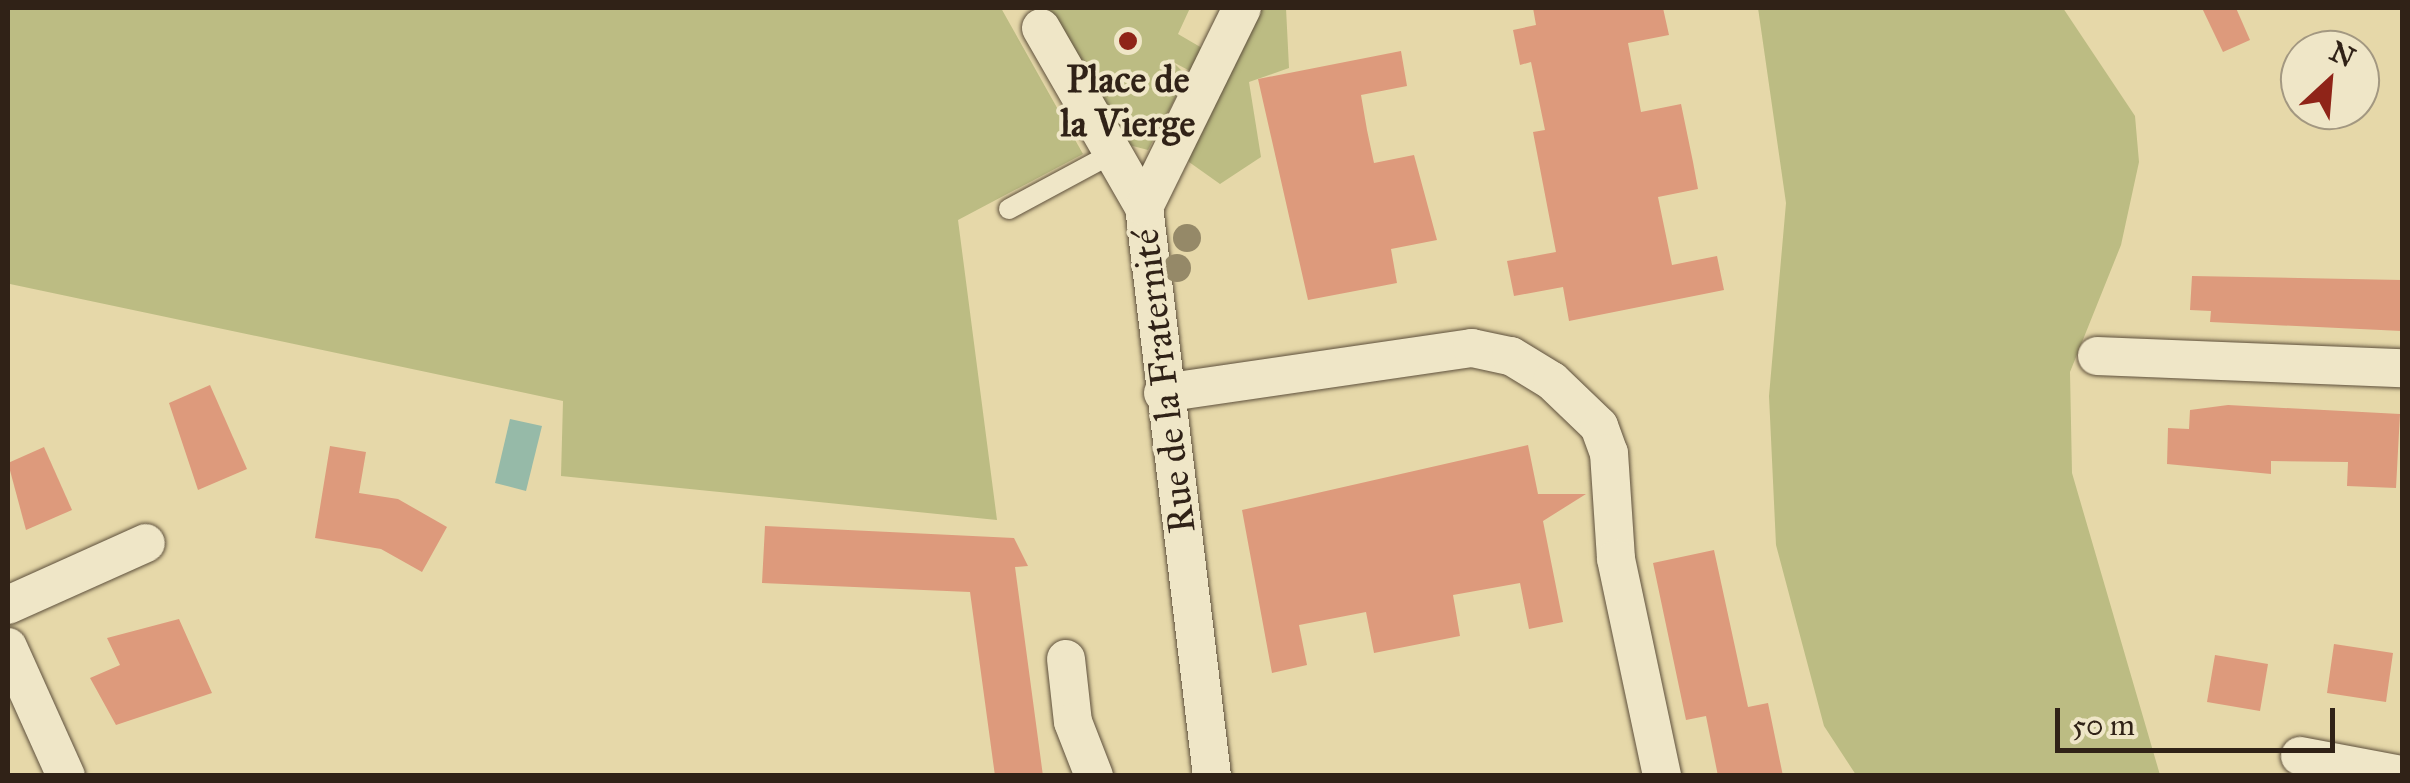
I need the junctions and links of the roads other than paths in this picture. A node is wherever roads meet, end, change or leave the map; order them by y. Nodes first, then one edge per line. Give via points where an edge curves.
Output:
1 (1242, 8) edge
2 (1041, 28) dead end
3 (1111, 154) junction
4 (1144, 207) junction
5 (1010, 209) dead end
6 (2096, 356) dead end
7 (2402, 368) edge
8 (1163, 393) junction
9 (146, 544) dead end
10 (8, 606) edge
11 (8, 647) edge
12 (1066, 659) dead end
13 (2300, 756) dead end
14 (2402, 774) edge
15 (66, 776) edge
16 (1094, 776) edge
17 (1212, 776) edge
18 (1662, 776) edge

1 - 4 street, Rue de la Fraternité
2 - 3 street
3 - 4 street
3 - 5 lane
4 - 8 street, Rue de la Fraternité
6 - 7 street
8 - 17 street, Rue de la Fraternité
8 - 18 street via 1472,348 1552,381 1600,426 1608,453 1616,559
9 - 10 street
11 - 15 street
12 - 16 street via 1073,722
13 - 14 street

